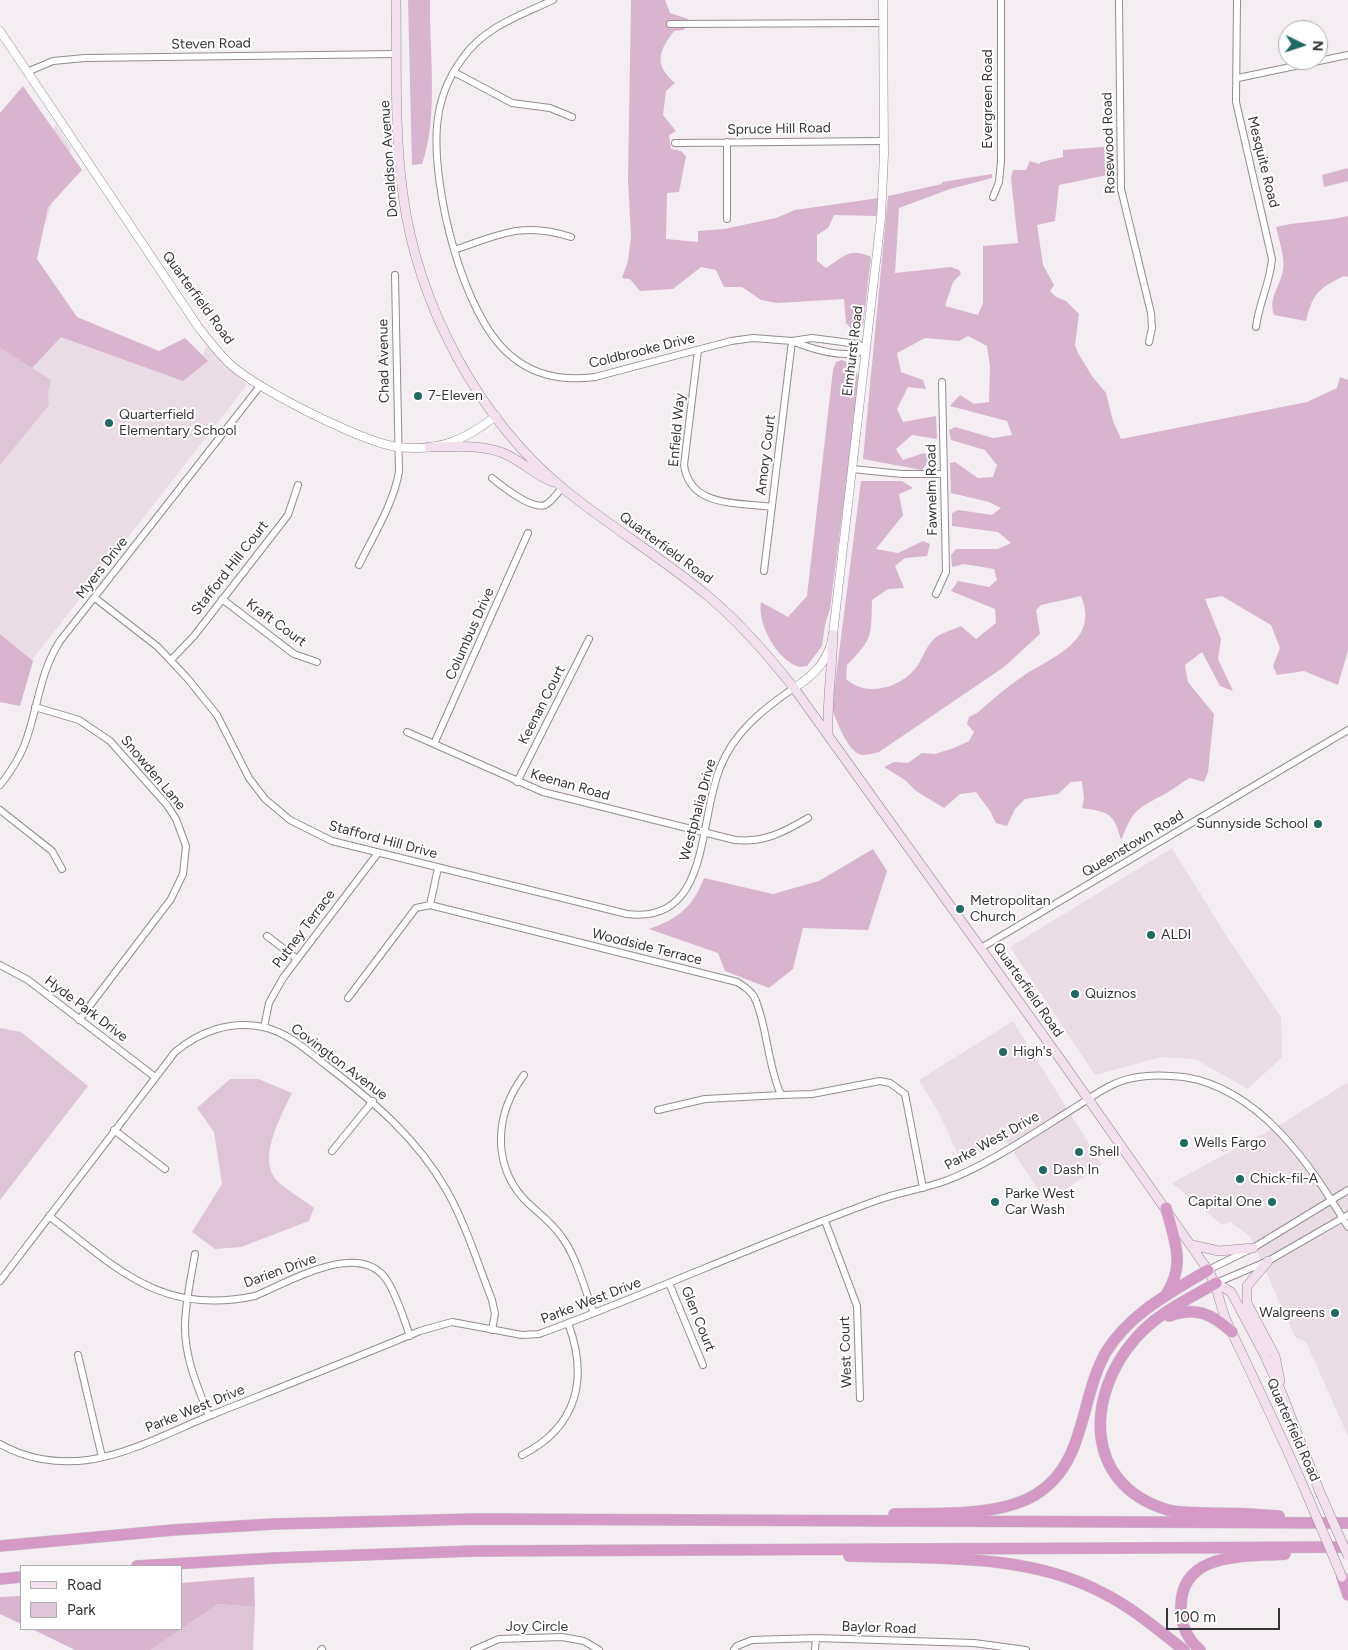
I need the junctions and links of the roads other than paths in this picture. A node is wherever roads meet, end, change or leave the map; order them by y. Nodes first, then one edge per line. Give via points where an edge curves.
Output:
1 (396, 0) edge
2 (553, 0) edge
3 (882, 0) edge
4 (1001, 0) edge
5 (1118, 0) edge
6 (1237, 0) edge
7 (883, 23) junction
8 (670, 24) dead end
9 (0, 31) edge
10 (397, 54) junction
11 (1348, 55) edge
12 (28, 72) junction
13 (454, 72) junction
14 (1238, 78) junction
15 (572, 117) dead end
16 (884, 141) junction
17 (727, 142) junction
18 (675, 143) dead end
19 (993, 197) dead end
20 (727, 219) dead end
21 (571, 237) dead end
22 (454, 250) junction
23 (395, 275) dead end
24 (1256, 327) dead end
25 (792, 341) junction
26 (1149, 342) dead end
27 (698, 350) junction
28 (866, 350) junction
29 (942, 382) dead end
30 (260, 386) junction
31 (496, 416) junction
32 (398, 447) junction
33 (429, 447) junction
34 (852, 469) junction
35 (944, 474) junction
36 (492, 478) dead end
37 (298, 485) dead end
38 (560, 485) junction
39 (772, 506) junction
40 (528, 533) dead end
41 (359, 565) dead end
42 (764, 571) dead end
43 (936, 594) dead end
44 (95, 598) junction
45 (222, 599) junction
46 (833, 634) junction
47 (589, 639) dead end
48 (171, 660) junction
49 (317, 662) dead end
50 (794, 688) junction
51 (35, 707) junction
52 (1348, 730) edge
53 (407, 732) dead end
54 (828, 735) junction
55 (434, 744) junction
56 (517, 782) junction
57 (0, 785) edge
58 (0, 810) edge
59 (808, 818) dead end
60 (704, 832) junction
61 (378, 853) junction
62 (438, 868) junction
63 (62, 869) dead end
64 (676, 903) joint
65 (430, 905) junction
66 (267, 936) dead end
67 (982, 948) junction
68 (298, 959) junction
69 (0, 966) edge
70 (348, 998) dead end
71 (79, 1020) junction
72 (264, 1027) junction
73 (524, 1075) dead end
74 (155, 1077) junction
75 (781, 1094) junction
76 (1089, 1099) junction
77 (373, 1101) junction
78 (658, 1110) dead end
79 (114, 1130) junction
80 (332, 1151) dead end
81 (165, 1170) dead end
82 (923, 1188) junction
83 (1348, 1190) edge
84 (1332, 1199) junction
85 (1166, 1208) junction
86 (49, 1216) junction
87 (1345, 1217) edge
88 (825, 1221) junction
89 (1348, 1227) edge
90 (1192, 1245) junction
91 (1253, 1248) junction
92 (195, 1254) dead end
93 (1268, 1261) junction
94 (1208, 1270) junction
95 (0, 1281) edge
96 (670, 1283) junction
97 (1216, 1283) junction
98 (1166, 1295) junction
99 (188, 1299) junction
100 (594, 1313) junction
101 (1153, 1321) junction
102 (568, 1323) junction
103 (492, 1330) junction
104 (1232, 1332) junction
105 (410, 1336) junction
106 (78, 1355) dead end
107 (703, 1365) dead end
108 (1283, 1396) junction
109 (860, 1398) dead end
110 (209, 1416) junction
111 (0, 1444) edge
112 (522, 1455) dead end
113 (102, 1457) junction
114 (764, 1520) junction
115 (1348, 1522) edge
116 (0, 1546) edge
117 (1348, 1549) edge
118 (667, 1551) junction
119 (1348, 1556) edge
120 (157, 1565) edge
121 (20, 1577) edge
122 (1342, 1577) junction
123 (0, 1579) edge
124 (1348, 1589) edge
125 (1348, 1595) edge
126 (816, 1638) junction
127 (906, 1642) junction
128 (994, 1647) edge
129 (474, 1650) edge
130 (599, 1650) edge
131 (734, 1650) edge
132 (814, 1650) edge
133 (904, 1650) edge
134 (1026, 1650) edge
135 (1184, 1650) edge
136 (1200, 1650) edge

1 - 10 main road, Donaldson Avenue
2 - 13 street, Coldbrooke Drive via 490,31 473,46
3 - 7 street, Elmhurst Road
4 - 19 street, Evergreen Road via 1001,161 999,182
5 - 26 street, Rosewood Road via 1121,189 1151,313
6 - 14 street, Mesquite Road
7 - 8 street
7 - 16 street, Elmhurst Road
9 - 12 street, Quarterfield Road
10 - 12 street, Steven Road via 85,58 53,61
10 - 31 main road, Donaldson Avenue via 400,166 414,252 442,326
11 - 14 street
12 - 30 street, Quarterfield Road via 199,328 229,364
13 - 15 street via 504,100 559,110
13 - 22 street, Coldbrooke Drive via 440,105 436,138 440,192
14 - 24 street, Mesquite Road via 1236,102 1240,124 1272,259
16 - 17 street, Spruce Hill Road
16 - 28 street, Elmhurst Road via 881,218
17 - 18 street, Spruce Hill Road
17 - 20 street
21 - 22 street via 542,229 521,229
22 - 27 street, Coldbrooke Drive via 491,335 510,356 536,371 561,378 590,378
23 - 32 street, Chad Avenue
25 - 27 street, Coldbrooke Drive via 753,338
25 - 28 street, Coldbrooke Drive via 811,348 857,354
25 - 28 street, Coldbrooke Drive via 812,338 858,344
25 - 39 street, Amory Court
27 - 39 street, Enfield Way via 684,465 689,483 714,500
28 - 34 street, Elmhurst Road
29 - 35 street, Fawnelm Road
30 - 32 street, Quarterfield Road via 339,425
30 - 44 street, Myers Drive
31 - 33 street, Quarterfield Road via 466,438
31 - 38 main road, Quarterfield Road via 527,454
32 - 33 street, Quarterfield Road
32 - 41 street, Chad Avenue via 396,484
33 - 38 main road via 482,448 503,453 538,476
34 - 35 street
34 - 46 street, Elmhurst Road
35 - 43 street, Fawnelm Road via 946,572
36 - 38 street via 526,501 542,506
37 - 45 street, Stafford Hill Court via 288,515
38 - 50 main road, Quarterfield Road via 708,596 760,646
39 - 42 street, Amory Court
40 - 55 street, Columbus Drive
44 - 48 street, Stafford Hill Drive
44 - 51 street, Myers Drive via 52,654
45 - 48 street, Stafford Hill Court
45 - 49 street, Kraft Court via 294,654
46 - 50 street, Elmhurst Road via 824,663
46 - 54 main road
47 - 56 street, Keenan Court
48 - 61 street, Stafford Hill Drive via 217,714 249,778 274,809 332,841
50 - 54 main road, Quarterfield Road
50 - 60 street, Westphalia Drive via 758,714 737,736 719,769
51 - 57 street, Myers Drive via 24,744
51 - 71 street, Snowden Lane via 79,720 110,741 167,805 186,846 183,874 171,898
52 - 67 street, Queenstown Road
53 - 55 street, Keenan Road
54 - 67 main road, Quarterfield Road
55 - 56 street, Keenan Road
56 - 60 street, Keenan Road via 561,798
58 - 63 street via 52,851
59 - 60 street, Keenan Road via 782,834 760,841 735,840
60 - 64 street, Westphalia Drive via 694,875
61 - 62 street, Stafford Hill Drive
61 - 68 street, Putney Terrace
62 - 64 street, Stafford Hill Drive via 627,914 653,914
62 - 65 street
65 - 70 street via 416,908
65 - 75 street, Woodside Terrace via 737,982 746,987 756,1000 772,1074
66 - 68 street
67 - 76 main road, Quarterfield Road
68 - 72 street, Putney Terrace via 275,990
69 - 71 street, Hyde Park Drive via 22,976
71 - 74 street, Hyde Park Drive
72 - 74 street, Covington Avenue via 234,1026 197,1036 175,1052
72 - 77 street, Covington Avenue via 302,1046
73 - 100 street via 506,1103 502,1122 502,1158 508,1176 522,1197 561,1235
74 - 79 street, Covington Avenue
75 - 78 street via 705,1099
75 - 82 street via 812,1094 880,1081 898,1087 905,1094
76 - 82 street, Parke West Drive via 967,1171
76 - 84 street, Parke West Drive via 1109,1086 1132,1078 1163,1075 1210,1085 1234,1095 1260,1114 1288,1141
76 - 85 main road, Quarterfield Road
77 - 80 street
77 - 103 street, Covington Avenue via 412,1140 448,1192 492,1300 495,1314
79 - 81 street
79 - 86 street, Covington Avenue
82 - 88 street, Parke West Drive via 879,1199
83 - 84 street
84 - 87 street, Parke West Drive
84 - 91 street
85 - 90 main road, Quarterfield Road
85 - 98 highway via 1178,1263 1175,1281
86 - 95 street, Covington Avenue
86 - 99 street, Darien Drive via 133,1279 162,1293
87 - 89 street, Parke West Drive
87 - 93 street
88 - 96 street, Parke West Drive
88 - 109 street, West Court via 857,1306
90 - 91 main road via 1219,1251
90 - 94 main road, Quarterfield Road
91 - 94 street
92 - 99 street
93 - 97 street
93 - 108 main road via 1247,1286 1247,1303 1275,1356
94 - 97 main road, Quarterfield Road
94 - 98 highway
96 - 100 street, Parke West Drive
96 - 107 street, Glen Court
97 - 101 highway
97 - 104 main road, Quarterfield Road via 1219,1304
97 - 108 main road, Quarterfield Road via 1231,1292
98 - 114 highway via 1128,1323 1107,1351 1091,1384 1069,1459 1054,1480 1034,1496 1000,1507 968,1511
99 - 105 street, Darien Drive via 241,1299 339,1263 362,1262 386,1278
99 - 110 street via 185,1328 188,1354
100 - 102 street, Parke West Drive
101 - 104 highway via 1178,1312 1196,1311 1218,1320
101 - 115 highway via 1121,1357 1110,1377 1100,1408 1102,1450 1106,1462 1125,1486 1150,1504 1172,1511
102 - 103 street, Parke West Drive via 539,1334 522,1336
102 - 112 street via 578,1357 579,1377 574,1400 568,1416 553,1435
103 - 105 street, Parke West Drive via 452,1322
104 - 122 main road, Quarterfield Road, bridge via 1266,1401
105 - 110 street, Parke West Drive
106 - 113 street
108 - 119 main road, Quarterfield Road, bridge
110 - 113 street, Parke West Drive
111 - 113 street, Parke West Drive via 22,1454 53,1460
114 - 115 highway
114 - 116 highway via 476,1518 374,1521 173,1530
117 - 118 highway
117 - 136 highway via 1232,1558 1204,1565 1188,1582 1181,1607 1184,1629
118 - 120 highway via 376,1554
118 - 135 highway via 924,1558 1039,1569 1103,1592
121 - 123 highway
122 - 124 main road, Quarterfield Road
122 - 125 highway
126 - 127 street, Baylor Road
126 - 131 street, Baylor Road via 752,1640
126 - 132 street
127 - 128 street, Baylor Road
127 - 133 street
128 - 134 street, Baylor Road
129 - 130 street, Joy Circle via 500,1639 562,1637 584,1642

